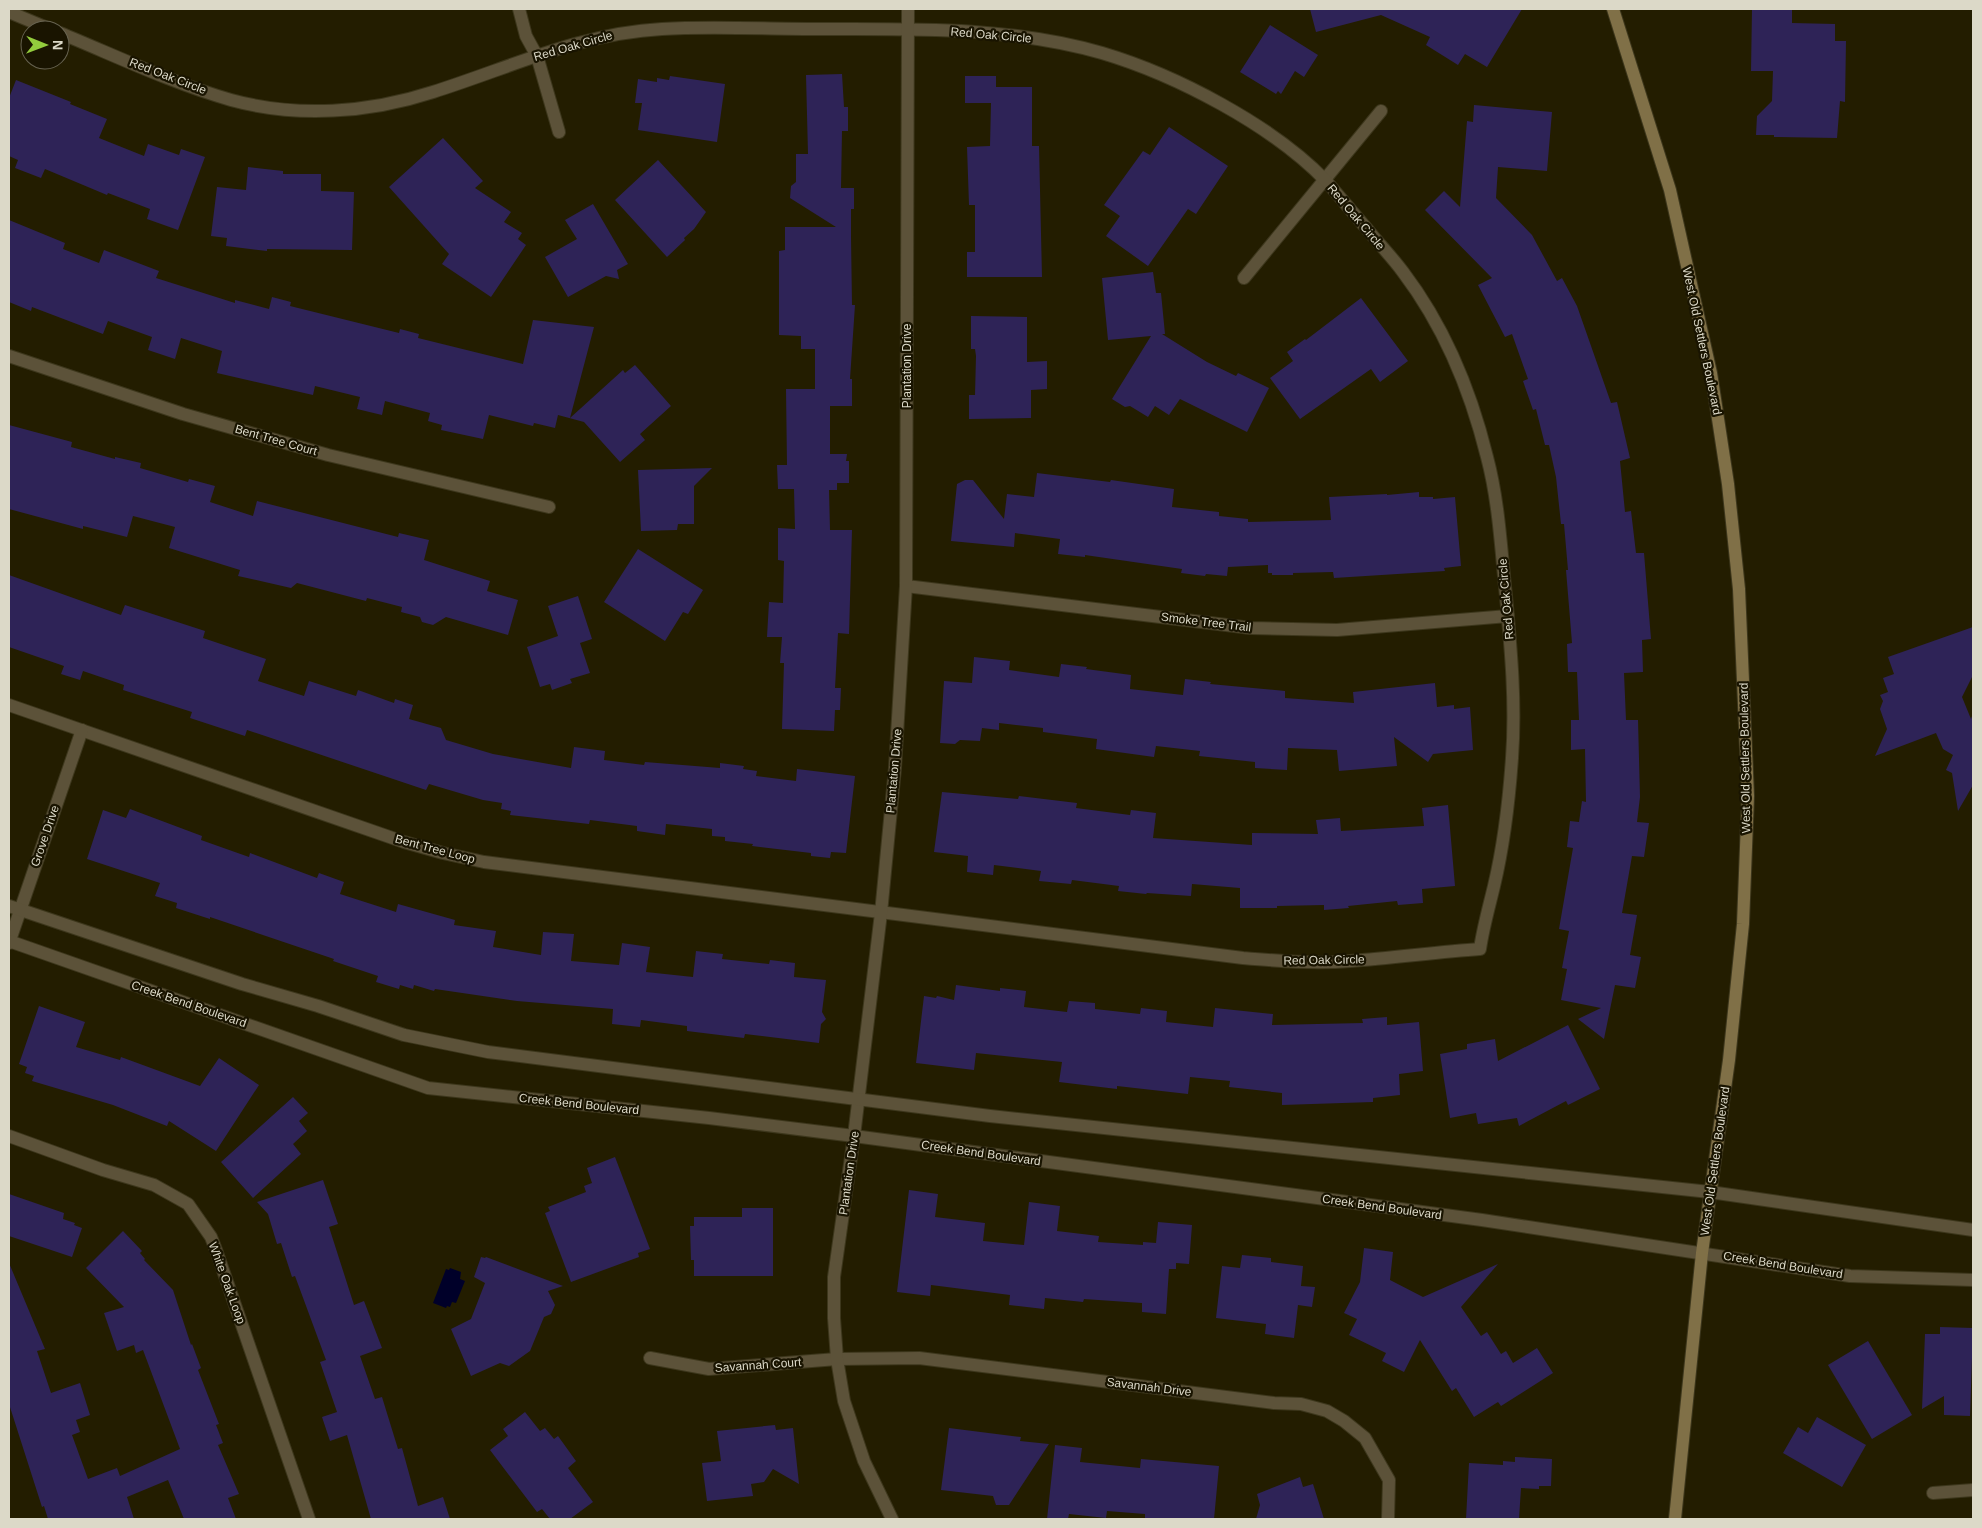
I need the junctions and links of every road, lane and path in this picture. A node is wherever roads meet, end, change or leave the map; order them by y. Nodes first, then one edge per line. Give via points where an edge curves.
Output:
1 (519, 9) edge
2 (908, 9) edge
3 (1612, 9) edge
4 (9, 12) edge
5 (28, 20) edge
6 (908, 29) junction
7 (70, 37) edge
8 (537, 56) junction
9 (1381, 111) dead end
10 (559, 132) dead end
11 (1325, 181) junction
12 (1244, 278) dead end
13 (9, 356) edge
14 (549, 507) dead end
15 (906, 586) junction
16 (1508, 616) junction
17 (9, 705) edge
18 (82, 730) junction
19 (14, 908) edge
20 (881, 913) junction
21 (9, 941) edge
22 (857, 1100) junction
23 (9, 1136) edge
24 (854, 1136) junction
25 (1710, 1192) junction
26 (1973, 1230) edge
27 (1702, 1253) junction
28 (1973, 1280) edge
29 (650, 1358) dead end
30 (836, 1359) junction
31 (1973, 1490) edge
32 (1932, 1492) dead end
33 (309, 1519) edge
34 (892, 1519) edge
35 (1388, 1519) edge
36 (1675, 1519) edge

1 - 8 street via 526,36
2 - 6 street, Plantation Drive
3 - 25 main road, West Old Settlers Boulevard via 1670,190 1711,373 1728,484 1739,589 1748,796 1743,924 1729,1060
4 - 5 street
6 - 8 street, Red Oak Circle via 661,29 616,34
6 - 11 street, Red Oak Circle via 1028,38 1105,54 1205,96 1240,116 1276,140
6 - 15 street, Plantation Drive
7 - 8 street, Red Oak Circle via 195,88 236,101 300,110 344,110 388,104
8 - 10 street
9 - 11 street
11 - 12 street
11 - 16 street, Red Oak Circle via 1403,272 1438,328 1462,379 1488,461 1497,504
13 - 14 street, Bent Tree Court via 184,414 328,455
15 - 16 street, Smoke Tree Trail via 1251,628 1337,630
15 - 20 street, Plantation Drive via 895,768
16 - 20 street, Red Oak Circle via 1513,686 1512,752 1506,819 1480,949 1348,961 1285,961
17 - 18 street, Bent Tree Loop
18 - 19 street, Grove Drive
18 - 20 street, Bent Tree Loop via 443,853 484,862
19 - 21 street, Grove Drive
19 - 22 street via 404,1035 488,1052
20 - 22 street, Plantation Drive
21 - 24 street, Creek Bend Boulevard via 428,1088
22 - 24 street, Plantation Drive
22 - 25 street
23 - 33 street, White Oak Loop via 154,1185 188,1204 216,1250
24 - 27 street, Creek Bend Boulevard via 1472,1218
24 - 30 street, Plantation Drive via 834,1277
25 - 26 street
25 - 27 main road, West Old Settlers Boulevard
27 - 28 street, Creek Bend Boulevard via 1850,1276
27 - 36 main road, West Old Settlers Boulevard
29 - 30 street, Savannah Court via 709,1369
30 - 34 street, Plantation Drive via 844,1401 864,1461
30 - 35 street, Savannah Drive via 919,1358 1301,1404 1327,1411 1344,1420 1365,1438 1388,1480
31 - 32 street

